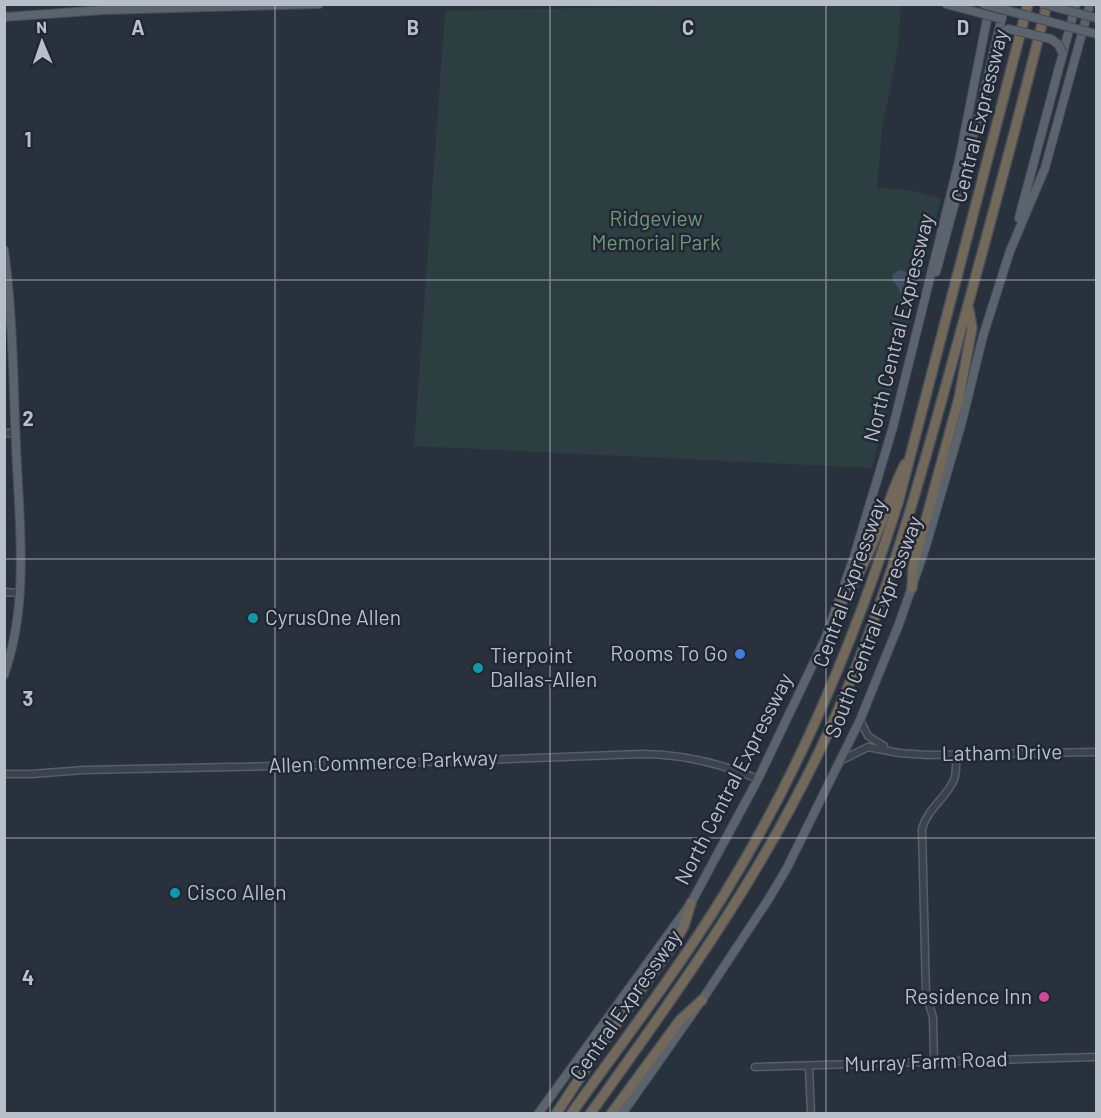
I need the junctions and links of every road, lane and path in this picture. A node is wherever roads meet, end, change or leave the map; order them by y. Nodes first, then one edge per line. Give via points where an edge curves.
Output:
1 (319, 4) edge
2 (946, 4) edge
3 (983, 4) edge
4 (990, 4) edge
5 (1028, 4) edge
6 (1045, 4) edge
7 (1090, 4) edge
8 (1004, 7) edge
9 (1075, 9) edge
10 (4, 17) edge
11 (1096, 18) edge
12 (1002, 19) junction
13 (1070, 27) junction
14 (998, 34) junction
15 (1096, 34) edge
16 (1063, 54) junction
17 (4, 250) edge
18 (1010, 251) junction
19 (925, 299) junction
20 (968, 305) junction
21 (4, 433) edge
22 (15, 433) junction
23 (913, 449) junction
24 (912, 588) junction
25 (4, 592) edge
26 (20, 593) junction
27 (836, 610) junction
28 (4, 675) edge
29 (860, 720) junction
30 (1096, 752) edge
31 (907, 753) junction
32 (957, 755) junction
33 (842, 760) junction
34 (4, 774) edge
35 (758, 779) junction
36 (691, 903) junction
37 (702, 1000) junction
38 (1096, 1057) edge
39 (934, 1062) junction
40 (809, 1065) junction
41 (755, 1067) dead end
42 (538, 1113) edge
43 (556, 1113) edge
44 (571, 1113) edge
45 (590, 1113) edge
46 (611, 1113) edge
47 (622, 1113) edge
48 (811, 1113) edge

1 - 10 main road
2 - 12 main road, bridge
3 - 8 main road, bridge
4 - 19 main road, North Central Expressway via 970,114
5 - 23 highway, Central Expressway
6 - 9 main road, bridge
6 - 20 highway, Central Expressway
7 - 18 main road, South Central Expressway via 1045,168
8 - 12 main road, bridge
8 - 13 main road, bridge
9 - 11 main road, bridge
9 - 13 main road, bridge
12 - 14 main road, bridge
13 - 15 main road, bridge
13 - 16 main road
14 - 16 main road, bridge via 1009,29 1051,39
14 - 19 main road via 936,272
16 - 18 main road
17 - 22 main road via 11,315
18 - 24 main road, South Central Expressway
19 - 27 main road, North Central Expressway via 882,467
20 - 24 highway via 972,328 959,398 913,567
20 - 45 highway, Central Expressway via 894,568 827,735 786,817 730,914
21 - 22 street
22 - 26 main road
23 - 27 highway via 893,486 851,590
23 - 44 highway, Central Expressway via 879,564 849,647 779,799 701,930
24 - 29 main road, South Central Expressway
25 - 26 street
26 - 28 main road via 16,632
27 - 35 main road, North Central Expressway
29 - 31 street, Latham Drive via 872,740
29 - 33 main road, South Central Expressway
30 - 32 street, Latham Drive
31 - 32 street, Latham Drive
31 - 33 street, Latham Drive via 868,747
32 - 39 street via 953,783 926,816 922,829 926,994 933,1017
33 - 37 main road, South Central Expressway via 787,868
34 - 35 street, Allen Commerce Parkway via 642,754 708,761
35 - 36 main road, North Central Expressway
36 - 42 main road, North Central Expressway
36 - 43 highway via 673,945
37 - 46 highway via 680,1020
37 - 47 main road, South Central Expressway
38 - 39 street, Murray Farm Road
39 - 40 street, Murray Farm Road
40 - 41 street, Murray Farm Road
40 - 48 street

